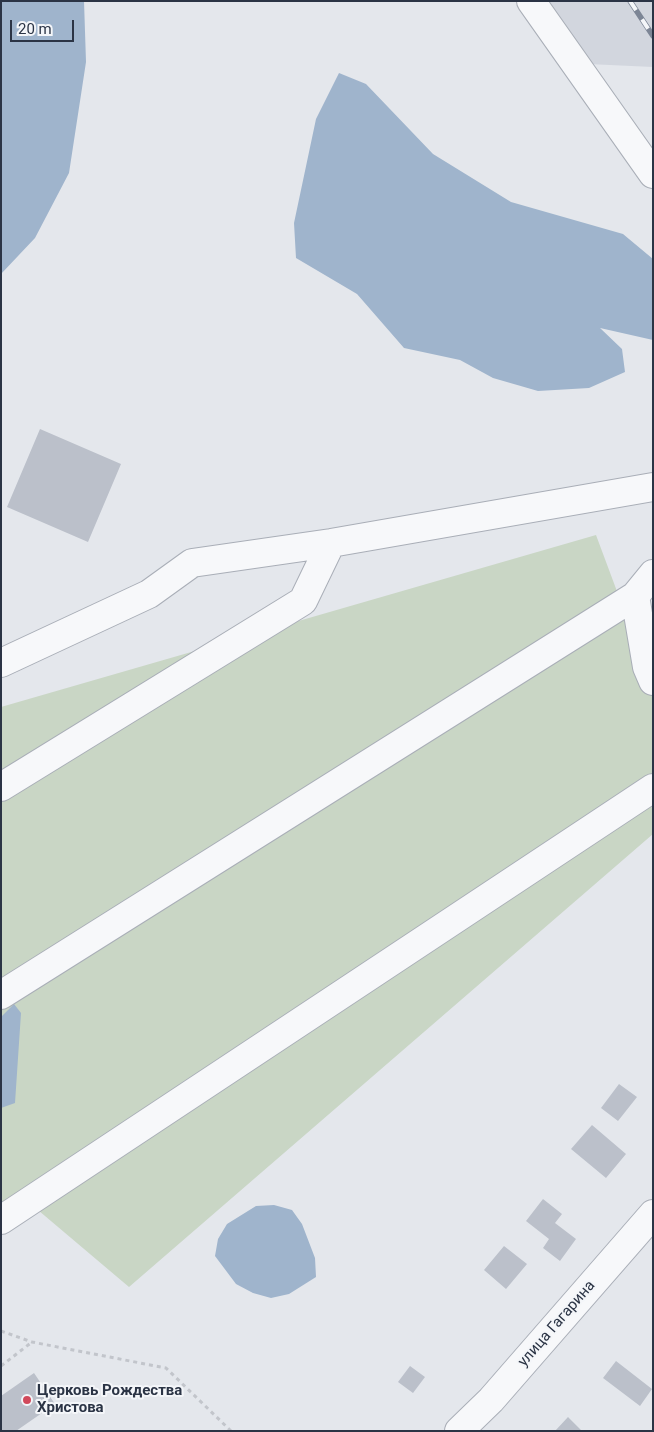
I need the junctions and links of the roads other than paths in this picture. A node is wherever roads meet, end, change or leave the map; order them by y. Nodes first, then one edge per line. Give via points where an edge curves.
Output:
1 (531, 1) edge
2 (653, 174) edge
3 (653, 487) edge
4 (330, 542) junction
5 (653, 574) edge
6 (636, 596) junction
7 (1, 664) edge
8 (653, 681) edge
9 (1, 787) edge
10 (653, 788) edge
11 (1, 995) edge
12 (653, 1214) edge
13 (1, 1220) edge
14 (459, 1431) edge

1 - 2 street
3 - 4 street
4 - 7 street via 192,563 149,594
4 - 9 street via 304,601
5 - 6 street
6 - 8 street via 647,667
6 - 11 street
10 - 13 street
12 - 14 street, улица Гагарина via 491,1400

